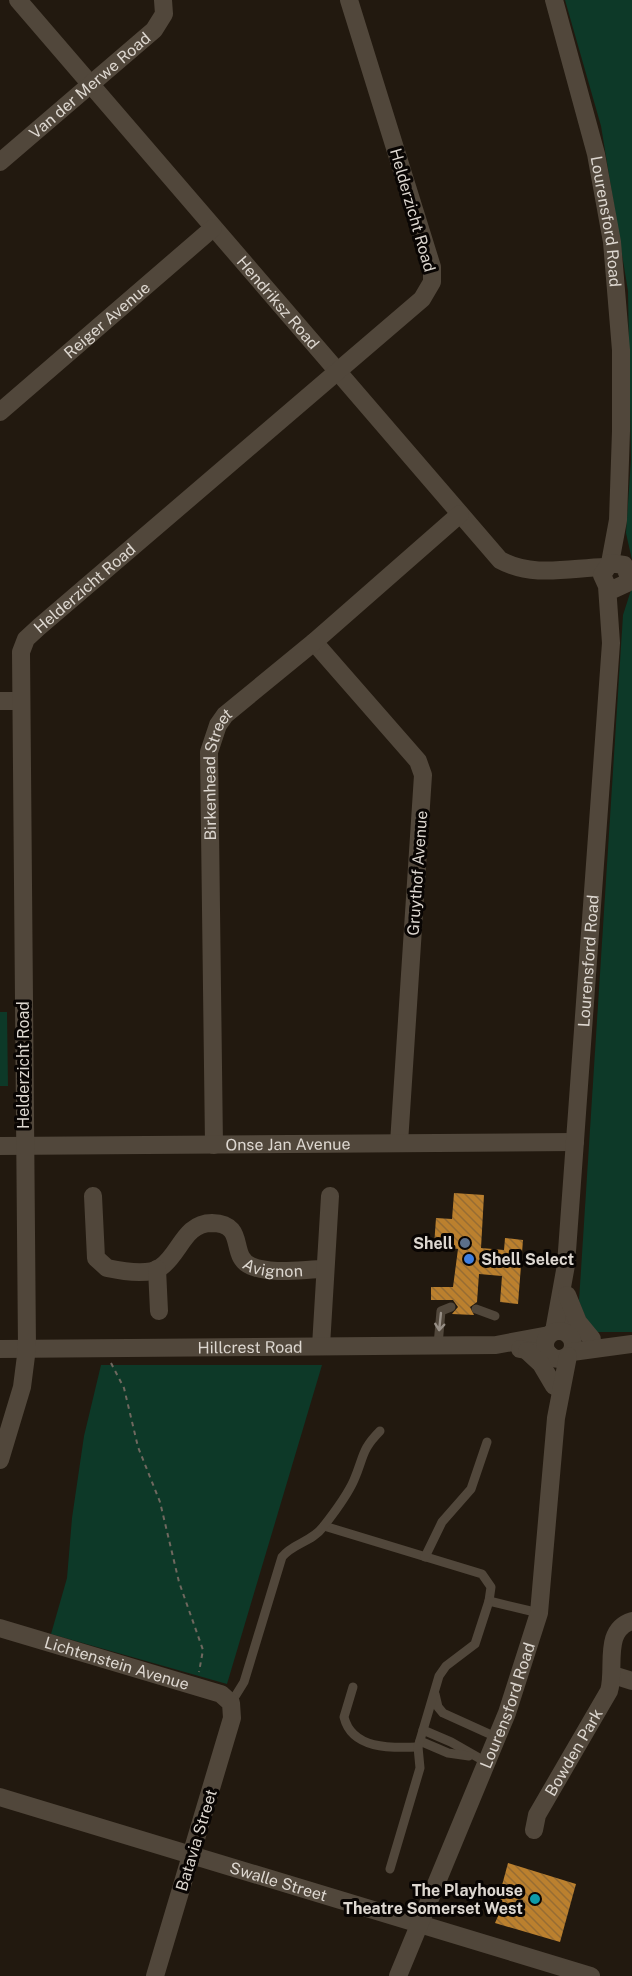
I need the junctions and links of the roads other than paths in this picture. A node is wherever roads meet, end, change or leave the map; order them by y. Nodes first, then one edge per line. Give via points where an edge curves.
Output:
1 (18, 0) edge
2 (164, 0) edge
3 (349, 0) edge
4 (554, 0) edge
5 (91, 84) junction
6 (0, 162) edge
7 (213, 228) junction
8 (337, 372) junction
9 (0, 412) edge
10 (460, 514) junction
11 (612, 575) junction
12 (314, 642) junction
13 (0, 701) edge
14 (21, 701) junction
15 (575, 1142) junction
16 (399, 1143) junction
17 (214, 1145) junction
18 (0, 1146) edge
19 (23, 1146) junction
20 (93, 1196) dead end
21 (330, 1196) dead end
22 (157, 1269) junction
23 (325, 1269) junction
24 (566, 1287) junction
25 (452, 1307) dead end
26 (476, 1309) dead end
27 (159, 1311) dead end
28 (495, 1316) dead end
29 (592, 1339) junction
30 (627, 1344) edge
31 (438, 1345) junction
32 (501, 1345) junction
33 (560, 1345) junction
34 (321, 1346) junction
35 (27, 1348) junction
36 (0, 1349) edge
37 (527, 1350) junction
38 (554, 1386) junction
39 (556, 1418) junction
40 (380, 1431) dead end
41 (487, 1442) dead end
42 (0, 1460) edge
43 (324, 1526) junction
44 (424, 1557) junction
45 (489, 1601) junction
46 (538, 1613) junction
47 (632, 1621) edge
48 (0, 1628) edge
49 (613, 1675) junction
50 (632, 1681) edge
51 (353, 1687) dead end
52 (435, 1689) junction
53 (231, 1703) junction
54 (423, 1730) junction
55 (496, 1737) junction
56 (419, 1744) junction
57 (479, 1759) junction
58 (0, 1797) edge
59 (534, 1830) dead end
60 (191, 1854) junction
61 (390, 1869) dead end
62 (419, 1924) junction
63 (155, 1976) edge
64 (398, 1976) edge
65 (591, 1976) edge

1 - 5 street, Hendriksz Road
2 - 5 street, Van der Merwe Road via 164,14 154,30
3 - 8 street, Helderzicht Road via 433,274 422,299
4 - 11 street, Lourensford Road via 596,154 612,242 621,350 618,520
5 - 6 street, Van der Merwe Road
5 - 7 street, Hendriksz Road
7 - 8 street, Hendriksz Road
7 - 9 street, Reiger Avenue
8 - 10 street, Hendriksz Road
8 - 14 street, Helderzicht Road via 26,639 20,662
10 - 11 street, Hendriksz Road via 487,546 511,566
10 - 12 street, Birkenhead Street
11 - 15 street, Lourensford Road via 611,643
12 - 16 street, Gruythof Avenue via 418,761 423,775
12 - 17 street, Birkenhead Street via 225,715 209,752
13 - 14 street
14 - 19 street, Helderzicht Road
15 - 16 street, Onse Jan Avenue
15 - 24 street, Lourensford Road
16 - 17 street, Onse Jan Avenue
17 - 19 street, Onse Jan Avenue
18 - 19 street, Onse Jan Avenue
19 - 35 street, Helderzicht Road
20 - 22 street via 94,1245 100,1264 117,1270
21 - 23 street, Avignon
22 - 23 street, Avignon via 194,1228 210,1223 224,1224 234,1232 249,1266 265,1270
22 - 27 street
23 - 34 street, Avignon
24 - 29 street via 578,1322
24 - 33 street, Lourensford Road via 559,1295
25 -> 31 lane via 441,1311
26 - 28 lane
29 - 30 street, Hillcrest Road
29 - 33 street, Hillcrest Road
30 - 33 street, Hillcrest Road
31 - 32 street, Hillcrest Road
31 - 34 street, Hillcrest Road
32 - 33 street, Hillcrest Road
32 - 37 street, Hillcrest Road
33 - 37 street, Hillcrest Road
33 - 38 street, Lourensford Road
33 - 39 street, Lourensford Road
34 - 35 street, Hillcrest Road
35 - 36 street, Hillcrest Road
35 - 42 street, Helderzicht Road via 22,1387
37 - 38 street via 542,1364
38 - 39 street, Lourensford Road
39 - 46 street, Lourensford Road
40 - 43 lane via 366,1445 354,1480
41 - 44 lane via 471,1489 442,1522
43 - 44 lane
43 - 53 lane via 282,1557 244,1682
44 - 45 lane via 482,1574 491,1587
45 - 46 lane
45 - 52 lane via 475,1644 442,1671
46 - 55 street, Lourensford Road via 528,1652
47 - 49 street, Bowden Park via 622,1625 615,1635
48 - 53 street, Lichtenstein Avenue via 197,1686 220,1694
49 - 50 street
49 - 59 street, Bowden Park via 609,1691 537,1815
51 - 56 lane via 344,1718 356,1738 386,1748
52 - 54 lane
52 - 55 lane via 443,1713
53 - 60 street, Batavia Street via 232,1718
54 - 56 lane
54 - 57 lane
55 - 57 street, Lourensford Road
56 - 57 lane
56 - 61 lane via 420,1768
57 - 62 street, Lourensford Road
58 - 60 street, Swalle Street
60 - 62 street, Swalle Street
60 - 63 street, Batavia Street
62 - 64 street, Lourensford Road
62 - 65 street, Swalle Street

